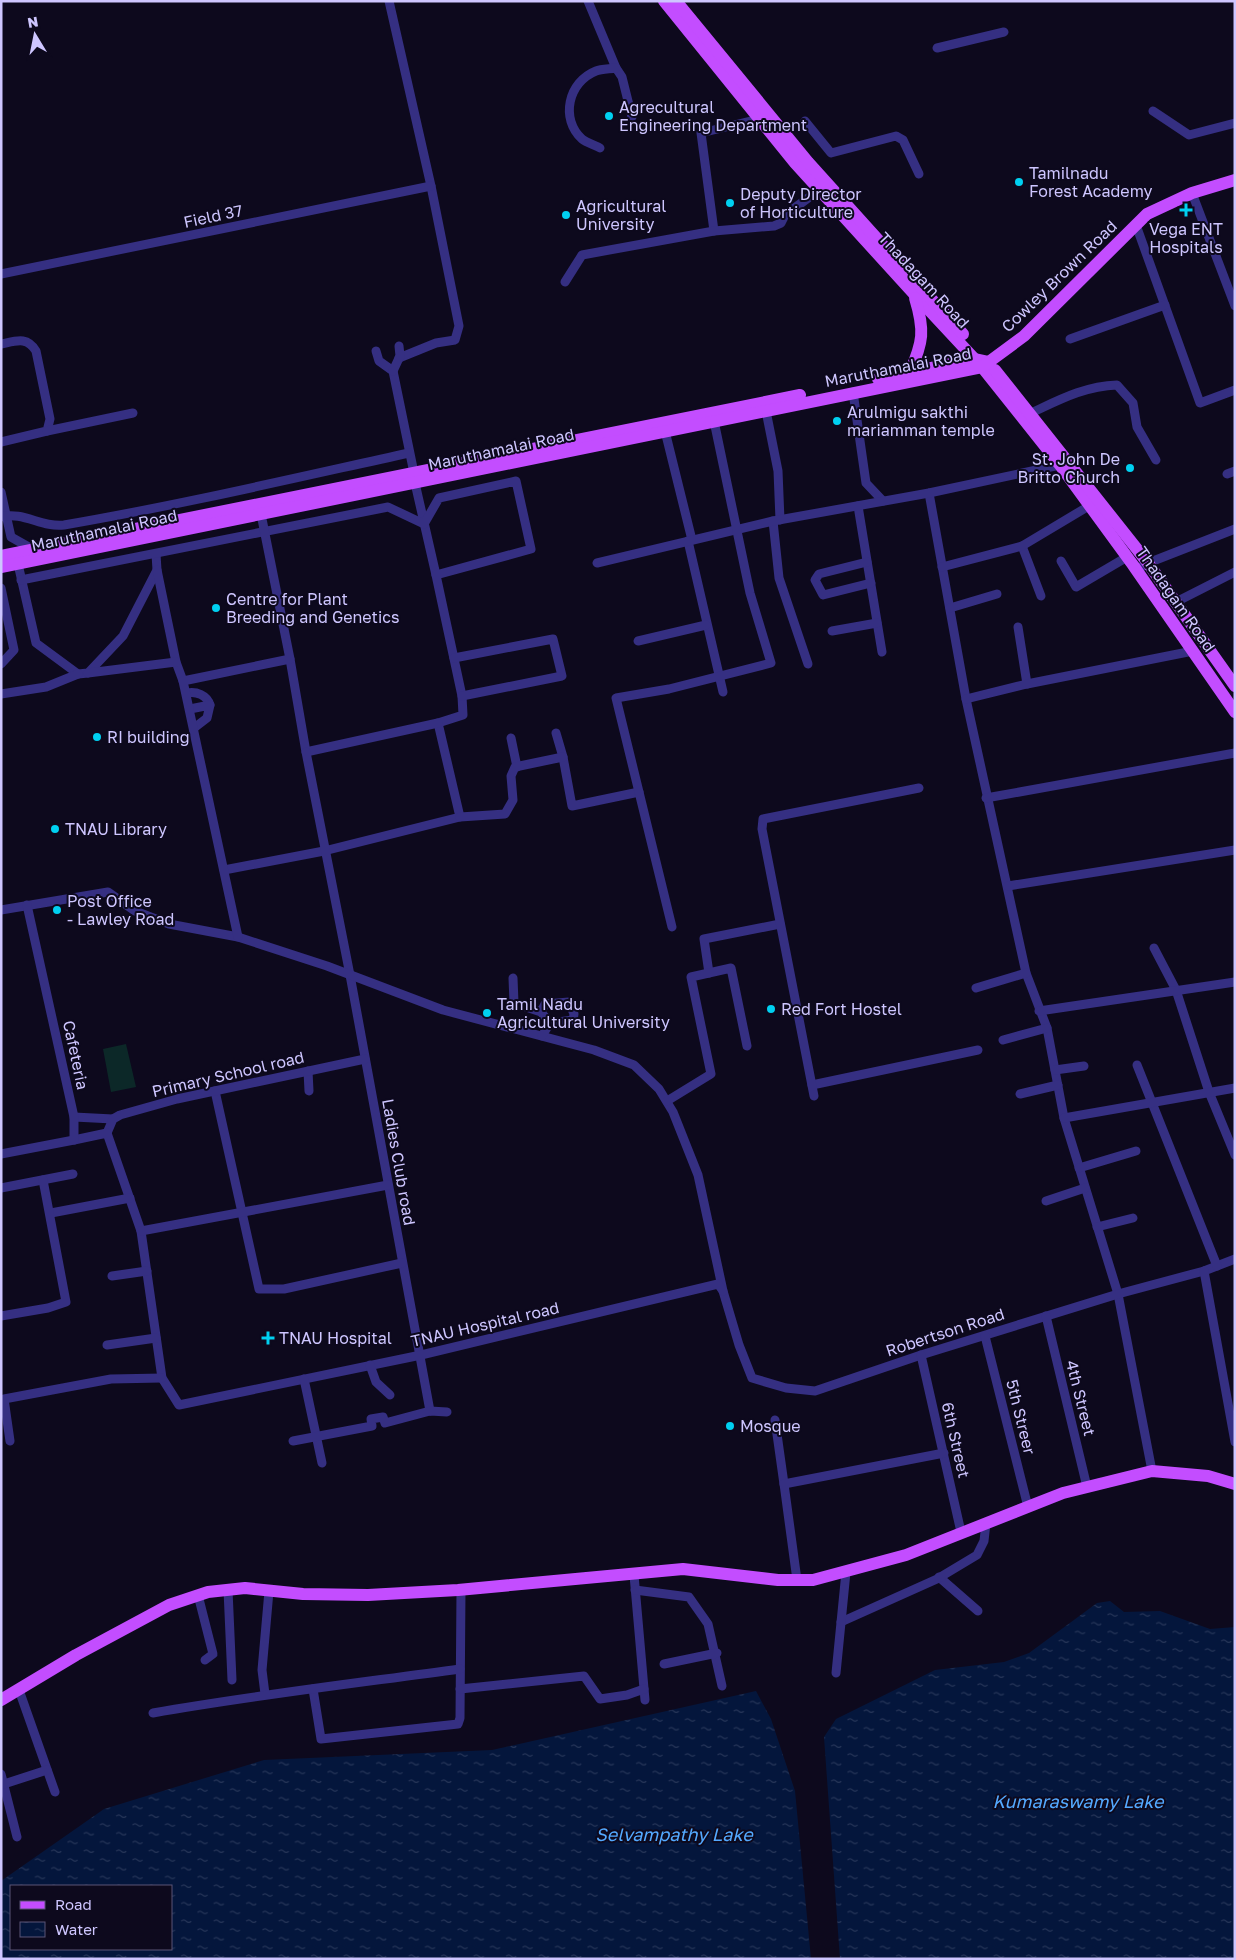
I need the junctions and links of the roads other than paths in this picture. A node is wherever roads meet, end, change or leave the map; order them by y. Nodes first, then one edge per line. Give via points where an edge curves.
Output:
1 (389, 1) edge
2 (588, 1) edge
3 (664, 1) edge
4 (676, 1) edge
5 (1004, 32) dead end
6 (937, 48) dead end
7 (616, 68) junction
8 (1153, 111) dead end
9 (632, 117) dead end
10 (759, 118) junction
11 (805, 121) dead end
12 (1235, 123) edge
13 (600, 148) dead end
14 (919, 174) dead end
15 (1235, 180) edge
16 (431, 186) junction
17 (819, 190) junction
18 (1192, 193) junction
19 (1136, 225) junction
20 (714, 231) junction
21 (1, 274) edge
22 (565, 282) dead end
23 (915, 296) junction
24 (1165, 306) junction
25 (1235, 306) edge
26 (1070, 338) dead end
27 (1, 344) edge
28 (399, 346) dead end
29 (376, 351) dead end
30 (399, 358) junction
31 (982, 362) junction
32 (393, 371) junction
33 (910, 372) junction
34 (957, 372) junction
35 (998, 386) junction
36 (1235, 390) edge
37 (853, 392) junction
38 (766, 411) junction
39 (133, 413) dead end
40 (1031, 413) junction
41 (714, 422) junction
42 (47, 431) junction
43 (666, 431) junction
44 (1, 442) edge
45 (410, 452) junction
46 (1156, 460) dead end
47 (1060, 465) junction
48 (414, 478) junction
49 (1, 492) edge
50 (928, 493) junction
51 (883, 501) junction
52 (858, 506) junction
53 (1089, 506) junction
54 (261, 514) junction
55 (4, 516) edge
56 (777, 521) junction
57 (424, 524) junction
58 (1235, 529) edge
59 (736, 530) junction
60 (265, 532) junction
61 (690, 540) junction
62 (1022, 546) junction
63 (34, 550) junction
64 (156, 554) junction
65 (1, 556) edge
66 (1127, 558) junction
67 (1061, 561) dead end
68 (867, 562) junction
69 (597, 563) dead end
70 (1148, 563) junction
71 (18, 564) junction
72 (1, 567) edge
73 (942, 567) junction
74 (157, 570) junction
75 (1136, 570) junction
76 (1235, 572) edge
77 (436, 575) junction
78 (21, 580) junction
79 (871, 583) junction
80 (1, 588) edge
81 (997, 594) dead end
82 (1041, 596) dead end
83 (1174, 603) junction
84 (950, 608) junction
85 (877, 623) junction
86 (706, 625) junction
87 (1018, 627) dead end
88 (832, 631) dead end
89 (638, 641) dead end
90 (1193, 651) junction
91 (882, 652) dead end
92 (454, 658) junction
93 (290, 659) junction
94 (176, 662) junction
95 (1, 664) edge
96 (808, 664) dead end
97 (83, 673) junction
98 (719, 676) junction
99 (1232, 678) edge
100 (183, 681) junction
101 (1027, 684) junction
102 (722, 692) dead end
103 (187, 693) junction
104 (1, 694) edge
105 (462, 696) junction
106 (966, 699) junction
107 (210, 705) junction
108 (190, 709) junction
109 (1235, 712) edge
110 (438, 723) junction
111 (194, 728) junction
112 (556, 733) dead end
113 (511, 738) dead end
114 (306, 752) junction
115 (1235, 753) edge
116 (563, 757) junction
117 (517, 767) junction
118 (919, 788) dead end
119 (639, 792) junction
120 (986, 798) junction
121 (460, 817) junction
122 (1235, 850) edge
123 (324, 851) junction
124 (224, 870) junction
125 (1008, 886) junction
126 (28, 905) junction
127 (1, 910) edge
128 (780, 924) junction
129 (672, 927) dead end
130 (238, 937) junction
131 (1154, 948) dead end
132 (709, 973) junction
133 (1026, 973) junction
134 (350, 975) junction
135 (513, 978) dead end
136 (1235, 982) edge
137 (976, 988) dead end
138 (1176, 990) junction
139 (1039, 1011) junction
140 (541, 1012) junction
141 (550, 1023) junction
142 (1047, 1028) junction
143 (542, 1036) junction
144 (1003, 1040) dead end
145 (747, 1046) dead end
146 (978, 1050) dead end
147 (366, 1059) junction
148 (1084, 1066) dead end
149 (1137, 1066) dead end
150 (1055, 1070) junction
151 (308, 1071) junction
152 (812, 1084) junction
153 (1058, 1085) junction
154 (1235, 1088) edge
155 (215, 1091) junction
156 (310, 1091) dead end
157 (1209, 1092) junction
158 (1020, 1094) dead end
159 (814, 1096) dead end
160 (666, 1100) junction
161 (1150, 1102) junction
162 (74, 1117) junction
163 (1064, 1118) junction
164 (113, 1119) junction
165 (107, 1133) junction
166 (74, 1140) junction
167 (1136, 1151) dead end
168 (1, 1154) edge
169 (1235, 1155) edge
170 (1079, 1168) junction
171 (73, 1174) dead end
172 (43, 1180) junction
173 (388, 1184) junction
174 (1, 1188) edge
175 (1085, 1188) junction
176 (130, 1198) junction
177 (1046, 1201) dead end
178 (242, 1212) junction
179 (51, 1213) junction
180 (1133, 1218) dead end
181 (1097, 1226) junction
182 (141, 1231) junction
183 (1235, 1259) edge
184 (402, 1263) junction
185 (1216, 1266) junction
186 (147, 1271) junction
187 (1204, 1271) junction
188 (112, 1276) dead end
189 (723, 1291) junction
190 (1118, 1294) junction
191 (1, 1316) edge
192 (1046, 1316) junction
193 (985, 1336) junction
194 (156, 1338) junction
195 (107, 1345) dead end
196 (421, 1355) junction
197 (921, 1355) junction
198 (370, 1365) junction
199 (162, 1378) junction
200 (304, 1379) junction
201 (390, 1395) dead end
202 (430, 1411) junction
203 (447, 1412) dead end
204 (776, 1420) dead end
205 (316, 1436) junction
206 (10, 1441) dead end
207 (293, 1441) dead end
208 (1235, 1442) edge
209 (944, 1453) junction
210 (322, 1463) dead end
211 (1152, 1471) junction
212 (784, 1484) junction
213 (1235, 1484) edge
214 (1087, 1487) junction
215 (1028, 1507) junction
216 (986, 1523) junction
217 (961, 1532) junction
218 (846, 1572) junction
219 (634, 1575) junction
220 (939, 1578) junction
221 (797, 1580) junction
222 (228, 1590) junction
223 (461, 1590) junction
224 (635, 1590) junction
225 (269, 1591) junction
226 (198, 1595) junction
227 (978, 1611) dead end
228 (841, 1622) junction
229 (717, 1653) junction
230 (205, 1660) dead end
231 (664, 1664) dead end
232 (460, 1669) junction
233 (836, 1673) dead end
234 (232, 1680) dead end
235 (722, 1686) dead end
236 (460, 1689) junction
237 (644, 1689) junction
238 (19, 1690) junction
239 (313, 1690) junction
240 (265, 1694) junction
241 (1, 1700) edge
242 (645, 1700) dead end
243 (153, 1713) dead end
244 (47, 1770) junction
245 (1, 1774) edge
246 (4, 1784) junction
247 (55, 1792) dead end
248 (17, 1836) dead end

1 - 16 street
2 - 7 street
3 - 10 main road, Thadagam Road
4 - 31 main road, Thadagam Road via 808,162
5 - 6 street
7 - 9 street via 622,77
7 - 13 street via 596,71 583,81 575,89 568,108 571,125 583,139
8 - 12 street via 1188,135
10 - 17 main road, Thadagam Road
10 - 20 street via 700,133
11 - 14 street via 831,153 896,136 903,140
15 - 18 main road, Cowley Brown Road
16 - 21 street, Field 37
16 - 30 street via 459,326 456,340 436,343
17 - 20 street via 774,226
17 - 23 main road, Thadagam Road
18 - 19 main road, Cowley Brown Road via 1147,214
18 - 25 street
19 - 24 street
19 - 31 main road, Cowley Brown Road via 1024,336
20 - 22 street via 582,255
23 - 31 main road, Thadagam Road
23 - 33 main road via 922,338
24 - 26 street
24 - 36 street via 1200,402
27 - 42 street via 21,339 32,344 36,351 50,419
28 - 30 street
29 - 32 street via 379,361
30 - 32 street
31 - 33 main road, Maruthamalai Road
31 - 34 main road, Maruthamalai Road
31 - 35 main road, Thadagam Road
31 - 40 main road, Thadagam Road
32 - 45 street
33 - 48 main road, Maruthamalai Road
34 - 35 main road via 980,374
34 - 37 main road, Maruthamalai Road
35 - 47 main road, Thadagam Road
37 - 38 main road, Maruthamalai Road
37 - 51 street via 866,483
38 - 41 main road, Maruthamalai Road
38 - 56 street via 778,471
39 - 42 street
40 - 46 street via 1078,391 1100,385 1117,385 1134,403 1137,427
40 - 70 main road, Thadagam Road
41 - 43 main road, Maruthamalai Road
41 - 59 street
42 - 44 street
43 - 48 main road, Maruthamalai Road
43 - 61 street
45 - 48 street
45 - 55 street via 54,526
47 - 50 street
47 - 53 main road, Thadagam Road
48 - 54 main road, Maruthamalai Road
48 - 57 street
48 - 63 main road, Maruthamalai Road
49 - 55 street
50 - 51 street
50 - 73 street
51 - 52 street
52 - 56 street
52 - 68 street
53 - 62 street
53 - 66 main road, Thadagam Road
54 - 60 street, Ladies Club road
54 - 71 main road, Maruthamalai Road
55 - 63 street via 11,537
56 - 59 street
56 - 96 street via 779,578
57 - 60 street via 388,507
57 - 77 street
57 - 77 street via 438,498 516,481 531,549
58 - 70 street
59 - 61 street
59 - 98 street via 771,663
60 - 64 street
60 - 93 street, Ladies Club road
61 - 69 street
61 - 86 street
62 - 73 street
62 - 82 street
63 - 65 main road, Maruthamalai Road
64 - 74 street
64 - 78 street
66 - 67 street via 1076,587
66 - 75 main road, Thadagam Road
68 - 79 street
68 - 79 street via 819,574 815,580 823,595
70 - 75 street
70 - 83 main road, Thadagam Road
71 - 72 main road, Maruthamalai Road
71 - 78 street
73 - 84 street
74 - 94 street
74 - 97 street via 123,636
75 - 90 main road, Thadagam Road
76 - 83 street
77 - 92 street
78 - 97 street via 36,643
79 - 85 street
80 - 95 street via 14,650
81 - 84 street
83 - 99 main road, Thadagam Road
84 - 106 street
85 - 88 street
85 - 91 street
86 - 89 street
86 - 98 street
87 - 101 street
90 - 101 street
90 - 109 main road, Thadagam Road
92 - 105 street
92 - 105 street via 553,639 562,676
93 - 100 street
93 - 114 street, Ladies Club road
94 - 97 street
94 - 100 street
97 - 104 street via 46,687
98 - 102 street
98 - 119 street via 616,698
100 - 103 street
101 - 106 street
103 - 107 street via 202,695
103 - 108 street
105 - 110 street via 462,715
106 - 120 street
107 - 108 street
107 - 111 street via 207,718
108 - 111 street
110 - 114 street
110 - 121 street
111 - 124 street
112 - 116 street
113 - 117 street
114 - 123 street, Ladies Club road
115 - 120 street
116 - 117 street
116 - 119 street via 572,806
117 - 121 street via 510,776 513,800 505,814
118 - 128 street via 763,819
119 - 129 street
120 - 125 street
121 - 123 street
122 - 125 street
123 - 124 street
123 - 134 street, Ladies Club road
124 - 130 street
125 - 133 street
126 - 127 street
126 - 130 street via 108,892 135,911 169,924
126 - 162 street, Cafeteria
128 - 132 street via 704,939
128 - 152 street
130 - 134 street
131 - 138 street
132 - 145 street via 731,968
132 - 160 street via 691,977 711,1074
133 - 137 street
133 - 139 street
134 - 143 street via 443,1010
134 - 147 street, Ladies Club road
135 - 140 street via 514,1003
136 - 138 street
138 - 139 street
138 - 157 street
139 - 142 street
140 - 141 street
140 - 141 street via 545,1004 569,1002 573,1020
141 - 143 street
142 - 144 street
142 - 150 street
143 - 160 street via 634,1065
146 - 152 street
147 - 151 street, Primary School road
147 - 173 street, Ladies Club road
148 - 150 street
149 - 161 street
150 - 153 street
151 - 155 street, Primary School road
151 - 156 street
152 - 159 street
153 - 158 street
153 - 163 street
154 - 157 street
155 - 164 street, Primary School road
155 - 178 street
157 - 161 street
157 - 169 street
160 - 189 street via 698,1176
161 - 163 street
161 - 185 street
162 - 164 street
162 - 166 street, Cafeteria
163 - 170 street
164 - 165 street
165 - 166 street
165 - 176 street, TNAU Hospital road
166 - 168 street
167 - 170 street
170 - 175 street
171 - 172 street
172 - 174 street
172 - 179 street
173 - 178 street
173 - 184 street, Ladies Club road
175 - 177 street
175 - 181 street
176 - 179 street
176 - 182 street, TNAU Hospital road
178 - 182 street
178 - 184 street via 259,1289 284,1289
179 - 191 street via 66,1302
180 - 181 street
181 - 190 street
182 - 186 street, TNAU Hospital road
183 - 185 street, Robertson Road
184 - 196 street, Ladies Club road
185 - 187 street, Robertson Road
186 - 188 street
186 - 194 street, TNAU Hospital road
187 - 190 street, Robertson Road
187 - 208 street
189 - 196 street, TNAU Hospital road via 718,1284
189 - 197 street, Robertson Road via 752,1378 786,1388 815,1391
190 - 192 street, Robertson Road
190 - 211 street
192 - 193 street, Robertson Road
192 - 214 street, 4th Street
193 - 197 street, Robertson Road
193 - 215 street, 5th Streer
194 - 195 street
194 - 199 street, TNAU Hospital road
196 - 198 street, TNAU Hospital road
196 - 202 street, Ladies Club road
197 - 209 street, 6th Street
198 - 200 street, TNAU Hospital road
198 - 201 street via 376,1382
199 - 200 street, TNAU Hospital road via 179,1405
199 - 206 street via 111,1380 4,1400
200 - 205 street
202 - 203 street
202 - 205 street via 386,1423 383,1417 371,1419 372,1426
204 - 212 street
205 - 207 street
205 - 210 street
209 - 212 street
209 - 217 street, 6th Street
211 - 213 main road via 1208,1476
211 - 214 main road
212 - 221 street
214 - 215 main road
215 - 216 main road
216 - 217 main road
216 - 220 street via 984,1542 977,1555
217 - 218 main road via 906,1555
218 - 221 main road via 813,1580
218 - 228 street
219 - 221 main road via 683,1569
219 - 223 main road
219 - 224 street
220 - 227 street
220 - 228 street
222 - 225 main road
222 - 226 main road
222 - 234 street
223 - 225 main road via 368,1595
223 - 232 street
224 - 229 street via 689,1597 708,1624
224 - 237 street
225 - 240 street via 262,1670
226 - 230 street via 212,1654
226 - 238 main road via 169,1605
228 - 233 street
229 - 231 street
229 - 235 street
232 - 236 street
232 - 239 street
236 - 237 street via 584,1676 600,1699
236 - 239 street via 458,1724 321,1739
237 - 242 street
238 - 241 main road
238 - 244 street
239 - 240 street
240 - 243 street
244 - 246 street
244 - 247 street
245 - 246 street
246 - 248 street

